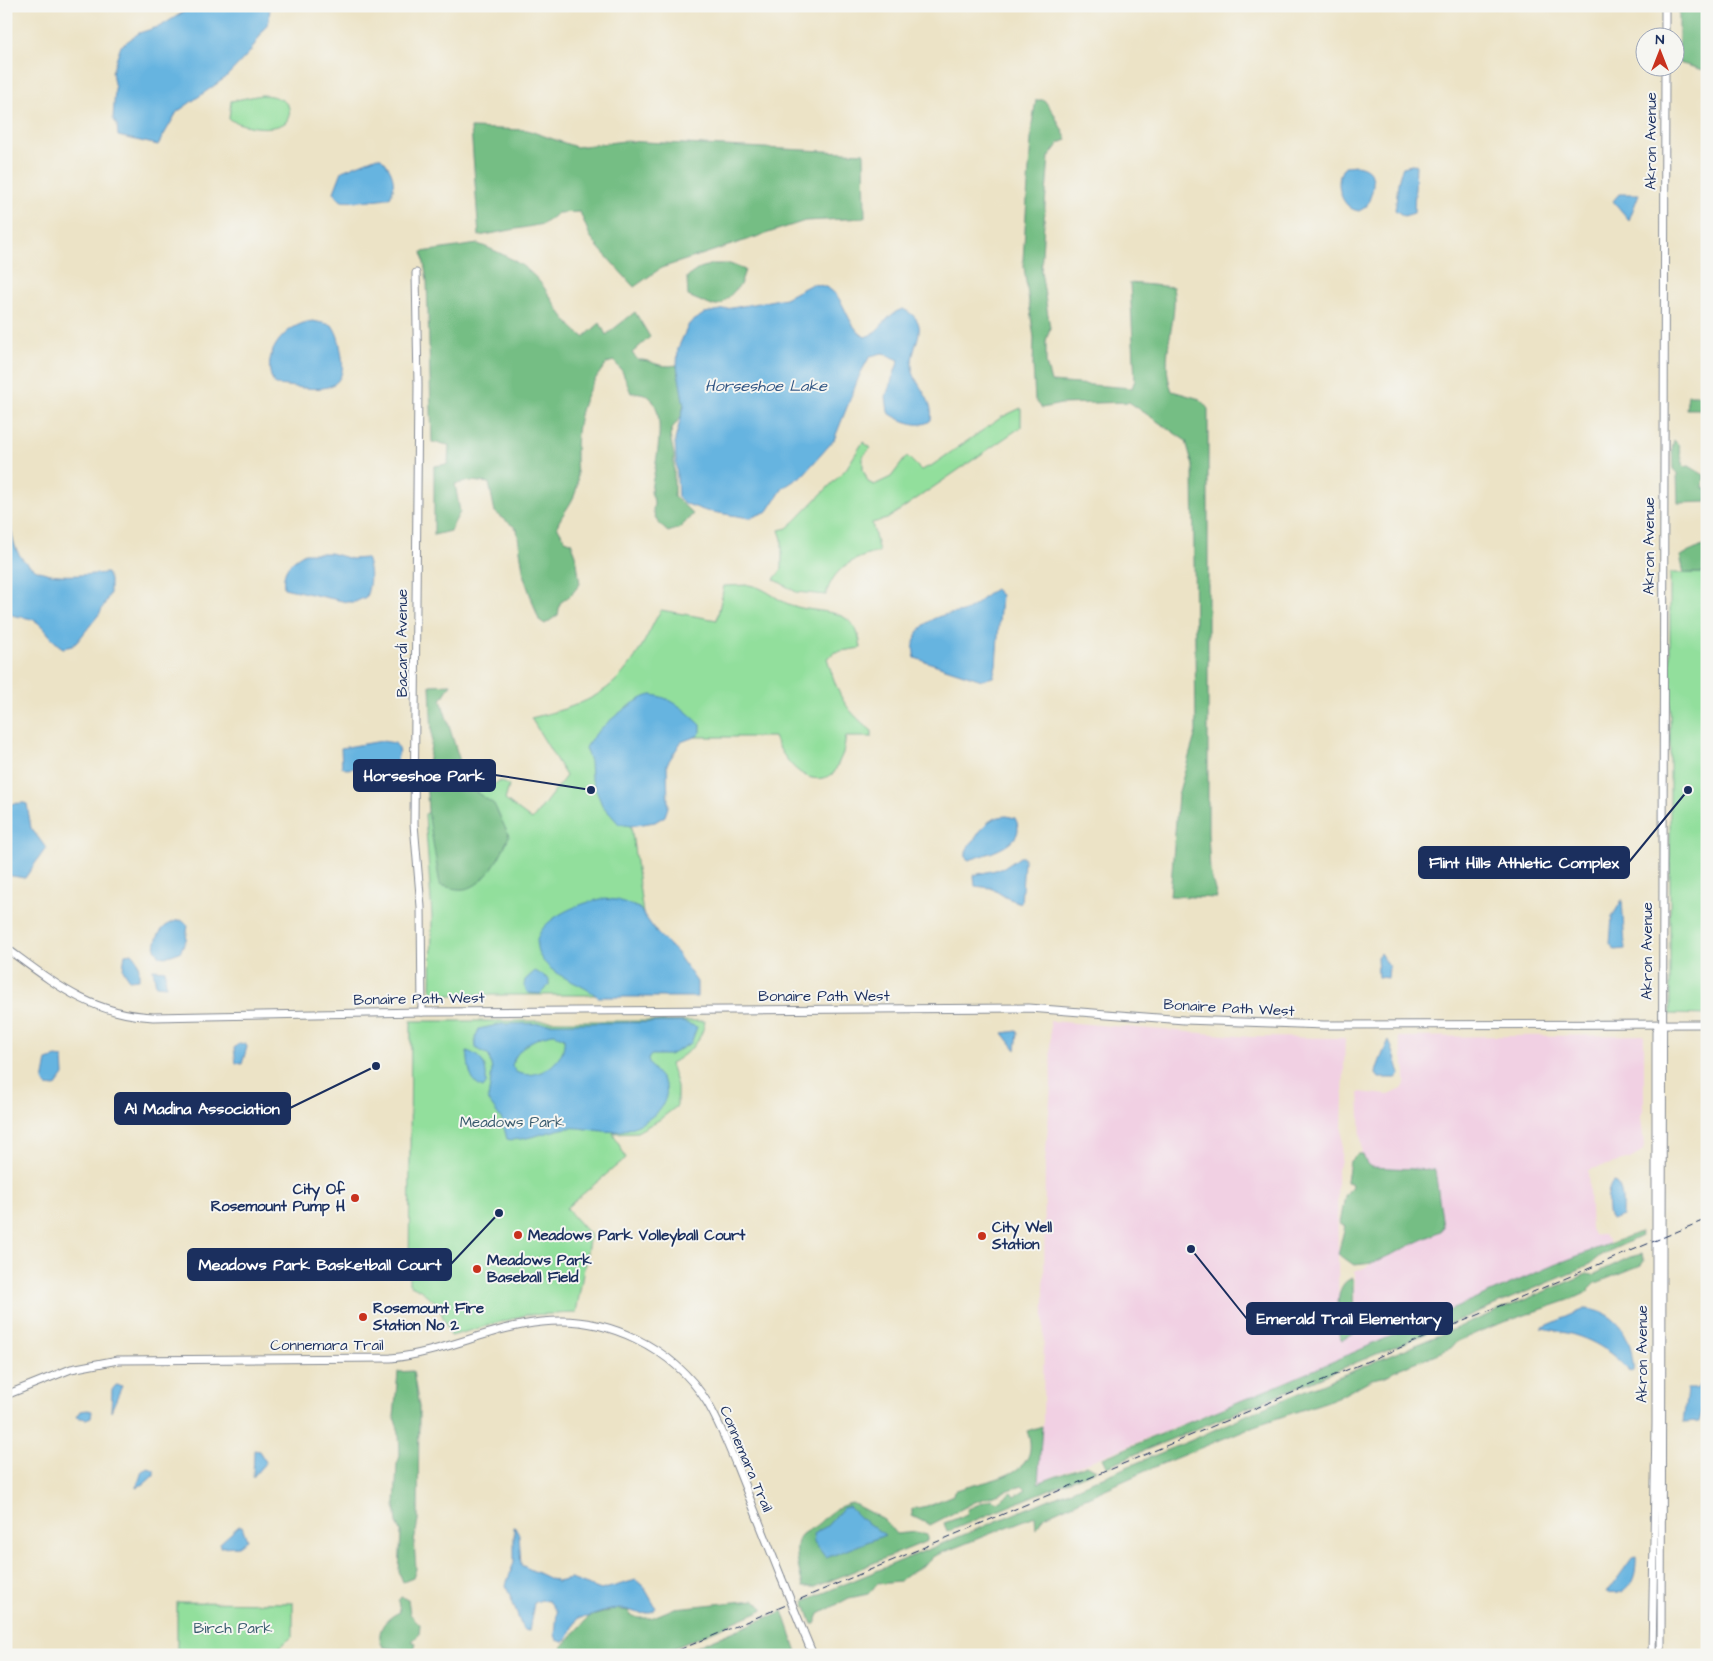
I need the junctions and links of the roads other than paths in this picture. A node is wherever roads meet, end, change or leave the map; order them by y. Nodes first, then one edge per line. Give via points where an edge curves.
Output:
1 (1665, 6) edge
2 (1665, 28) edge
3 (1665, 78) edge
4 (416, 273) dead end
5 (6, 948) edge
6 (422, 1012) junction
7 (1661, 1024) junction
8 (1707, 1024) edge
9 (6, 1395) edge
10 (813, 1655) edge
11 (1652, 1655) edge
12 (1660, 1655) edge

1 - 2 street
3 - 7 street, Akron Avenue
4 - 6 street, Bacardi Avenue via 414,824 421,907
5 - 6 street, Bonaire Path West via 74,996 95,1006 129,1015
6 - 7 street, Bonaire Path West via 1029,1008 1184,1020 1309,1025
7 - 8 street, Bonaire Path West
7 - 11 street, Akron Avenue via 1656,1032 1656,1424
7 - 12 street, Akron Avenue via 1664,1032
9 - 10 street, Connemara Trail, bridge via 71,1369 109,1361 392,1358 424,1354 533,1323 568,1321 604,1327 660,1353 707,1402 719,1424

